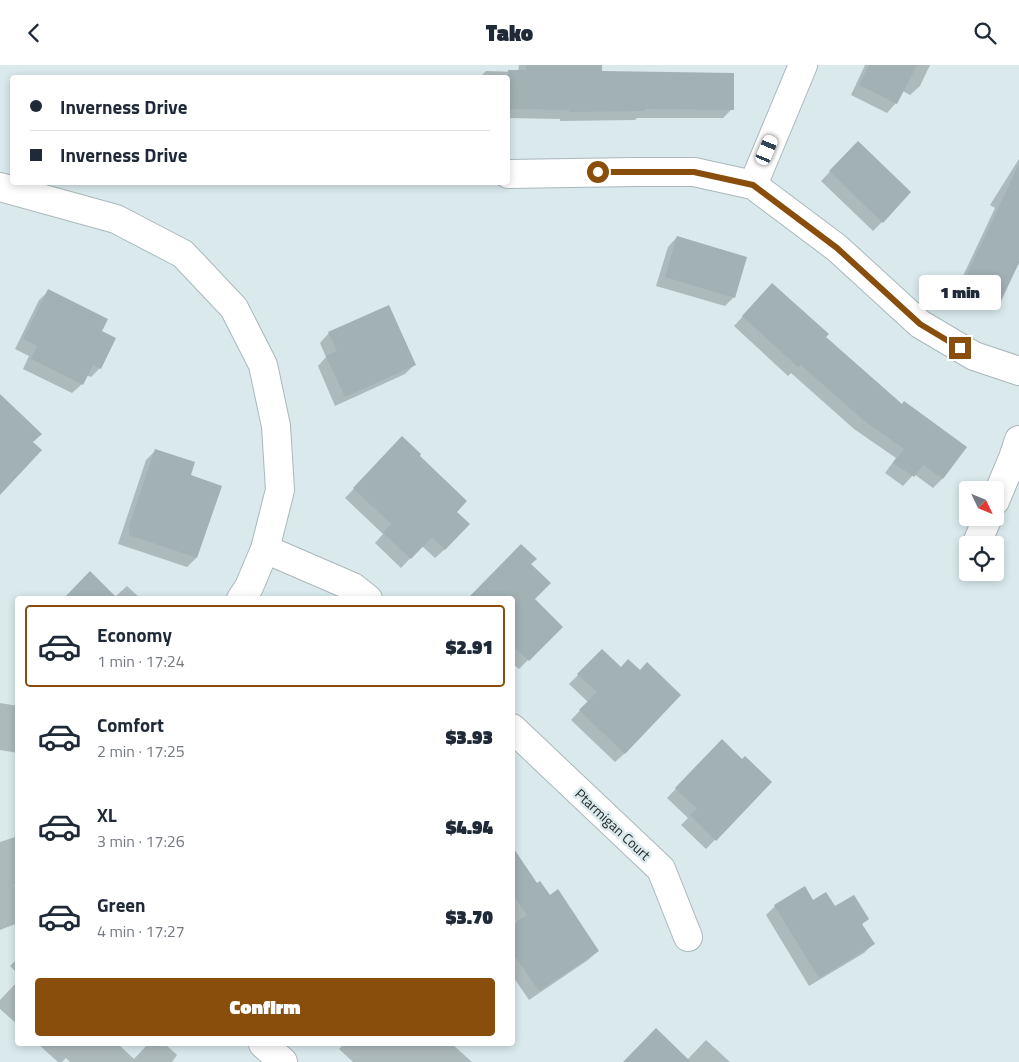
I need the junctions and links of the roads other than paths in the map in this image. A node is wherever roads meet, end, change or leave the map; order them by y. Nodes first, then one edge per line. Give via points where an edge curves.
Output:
1 (803, 65) edge
2 (510, 174) edge
3 (753, 185) junction
4 (0, 187) edge
5 (1019, 371) edge
6 (1019, 440) edge
7 (1003, 481) edge
8 (265, 549) junction
9 (243, 596) edge
10 (364, 596) edge
11 (515, 731) edge
12 (688, 937) dead end
13 (266, 1046) edge
14 (283, 1062) edge

1 - 3 street
2 - 3 street via 694,172
3 - 5 street via 837,248 920,324 974,356
4 - 8 street via 116,219 183,254 234,309 263,365 276,426 280,490
6 - 7 street
8 - 9 street
8 - 10 street via 353,587
11 - 12 street, Ptarmigan Court via 661,869
13 - 14 street

